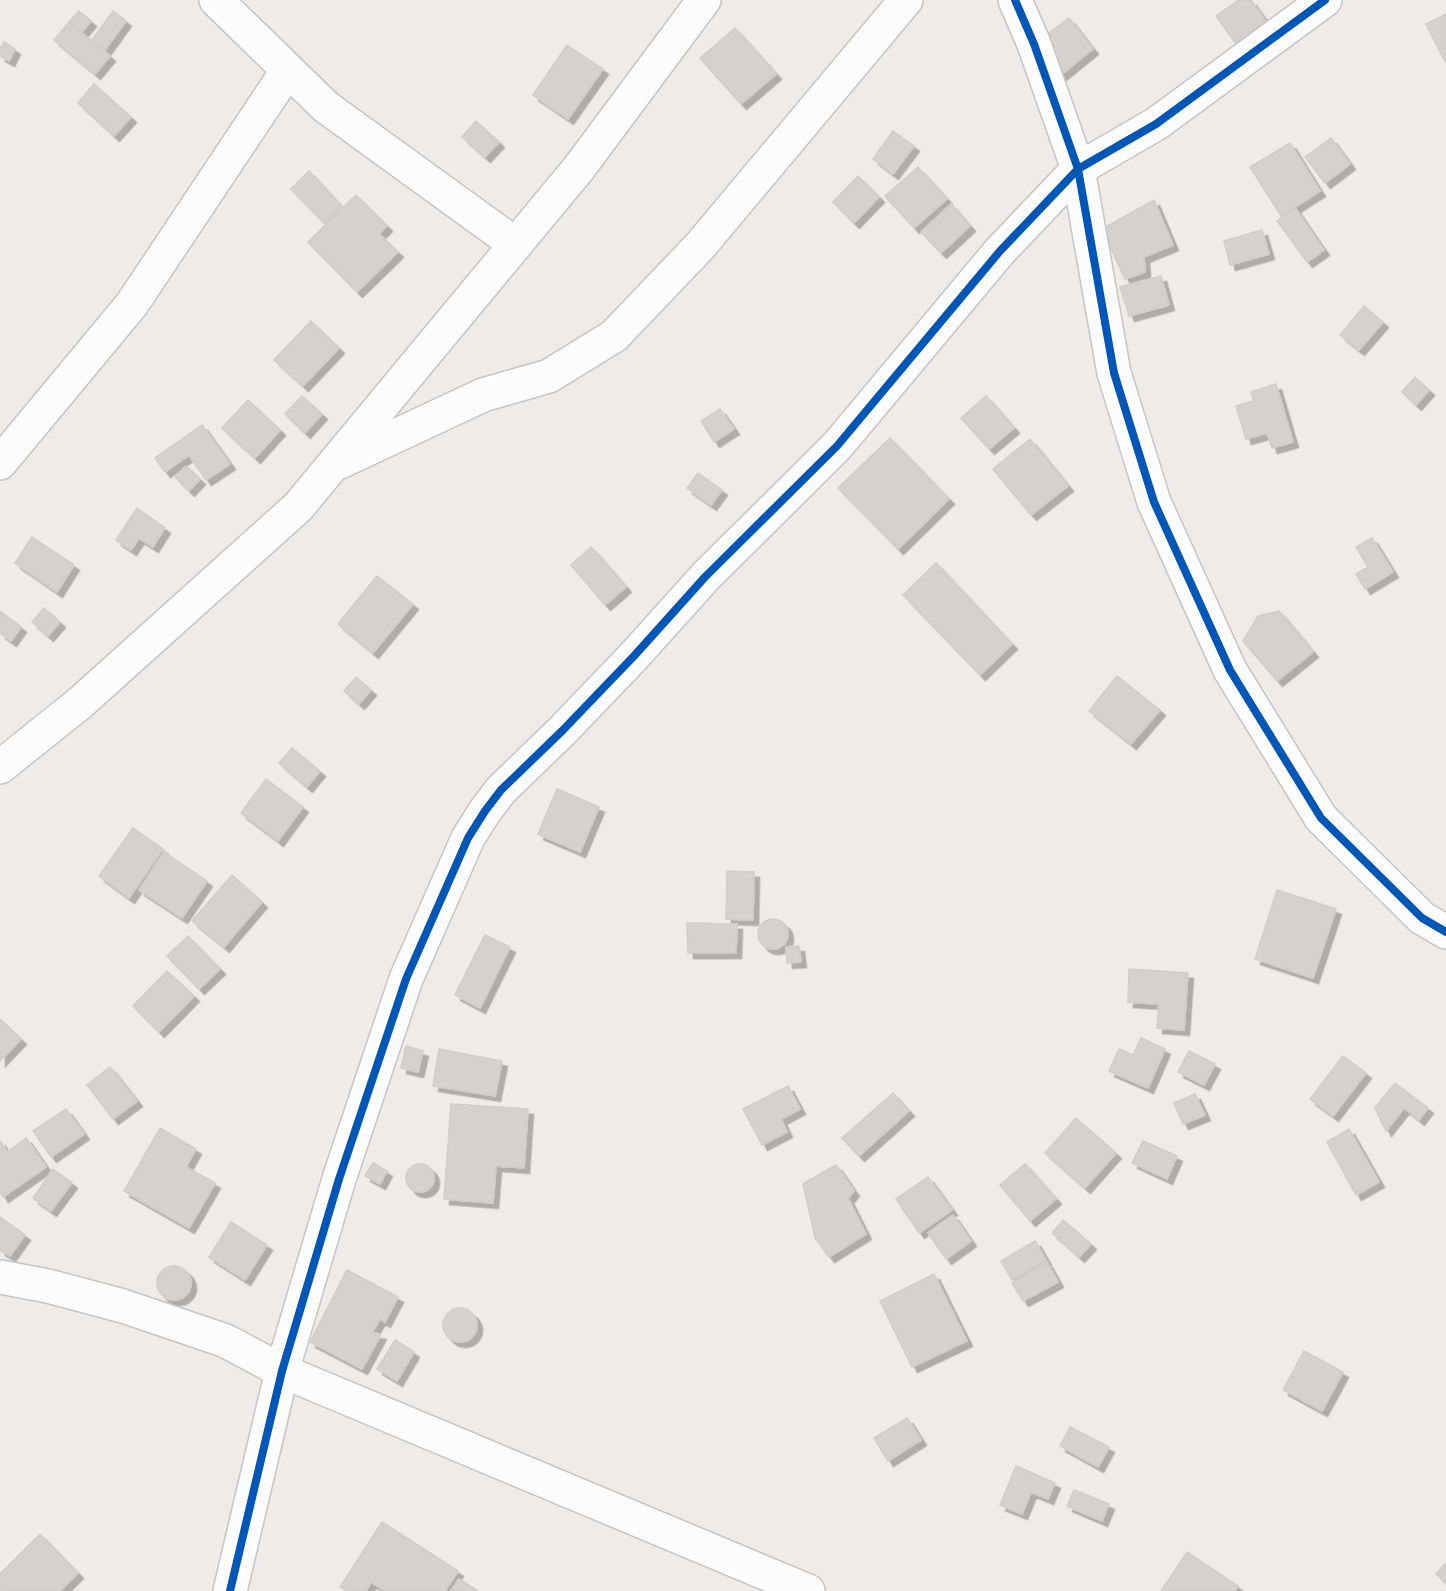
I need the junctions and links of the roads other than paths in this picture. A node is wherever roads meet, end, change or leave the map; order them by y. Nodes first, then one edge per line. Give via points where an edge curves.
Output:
1 (216, 0) edge
2 (704, 0) edge
3 (906, 0) edge
4 (1016, 0) edge
5 (1325, 0) edge
6 (288, 70) junction
7 (1078, 169) junction
8 (515, 244) junction
9 (0, 463) edge
10 (332, 466) junction
11 (0, 767) edge
12 (1446, 932) edge
13 (0, 1277) edge
14 (282, 1371) junction
15 (230, 1591) edge
16 (808, 1591) edge

1 - 6 street
2 - 8 street via 579,168
3 - 10 street via 700,246 614,336 549,376 483,395
4 - 7 street
5 - 7 street via 1156,123
6 - 8 street via 326,107
6 - 9 street via 132,304
7 - 12 street via 1114,373 1154,502 1230,670 1321,818 1422,918
7 - 14 street via 1000,251 837,446 705,577 485,811 468,838 406,979 339,1179
8 - 10 street
10 - 11 street via 298,507 80,703
13 - 14 street via 123,1306 226,1341
14 - 15 street
14 - 16 street

